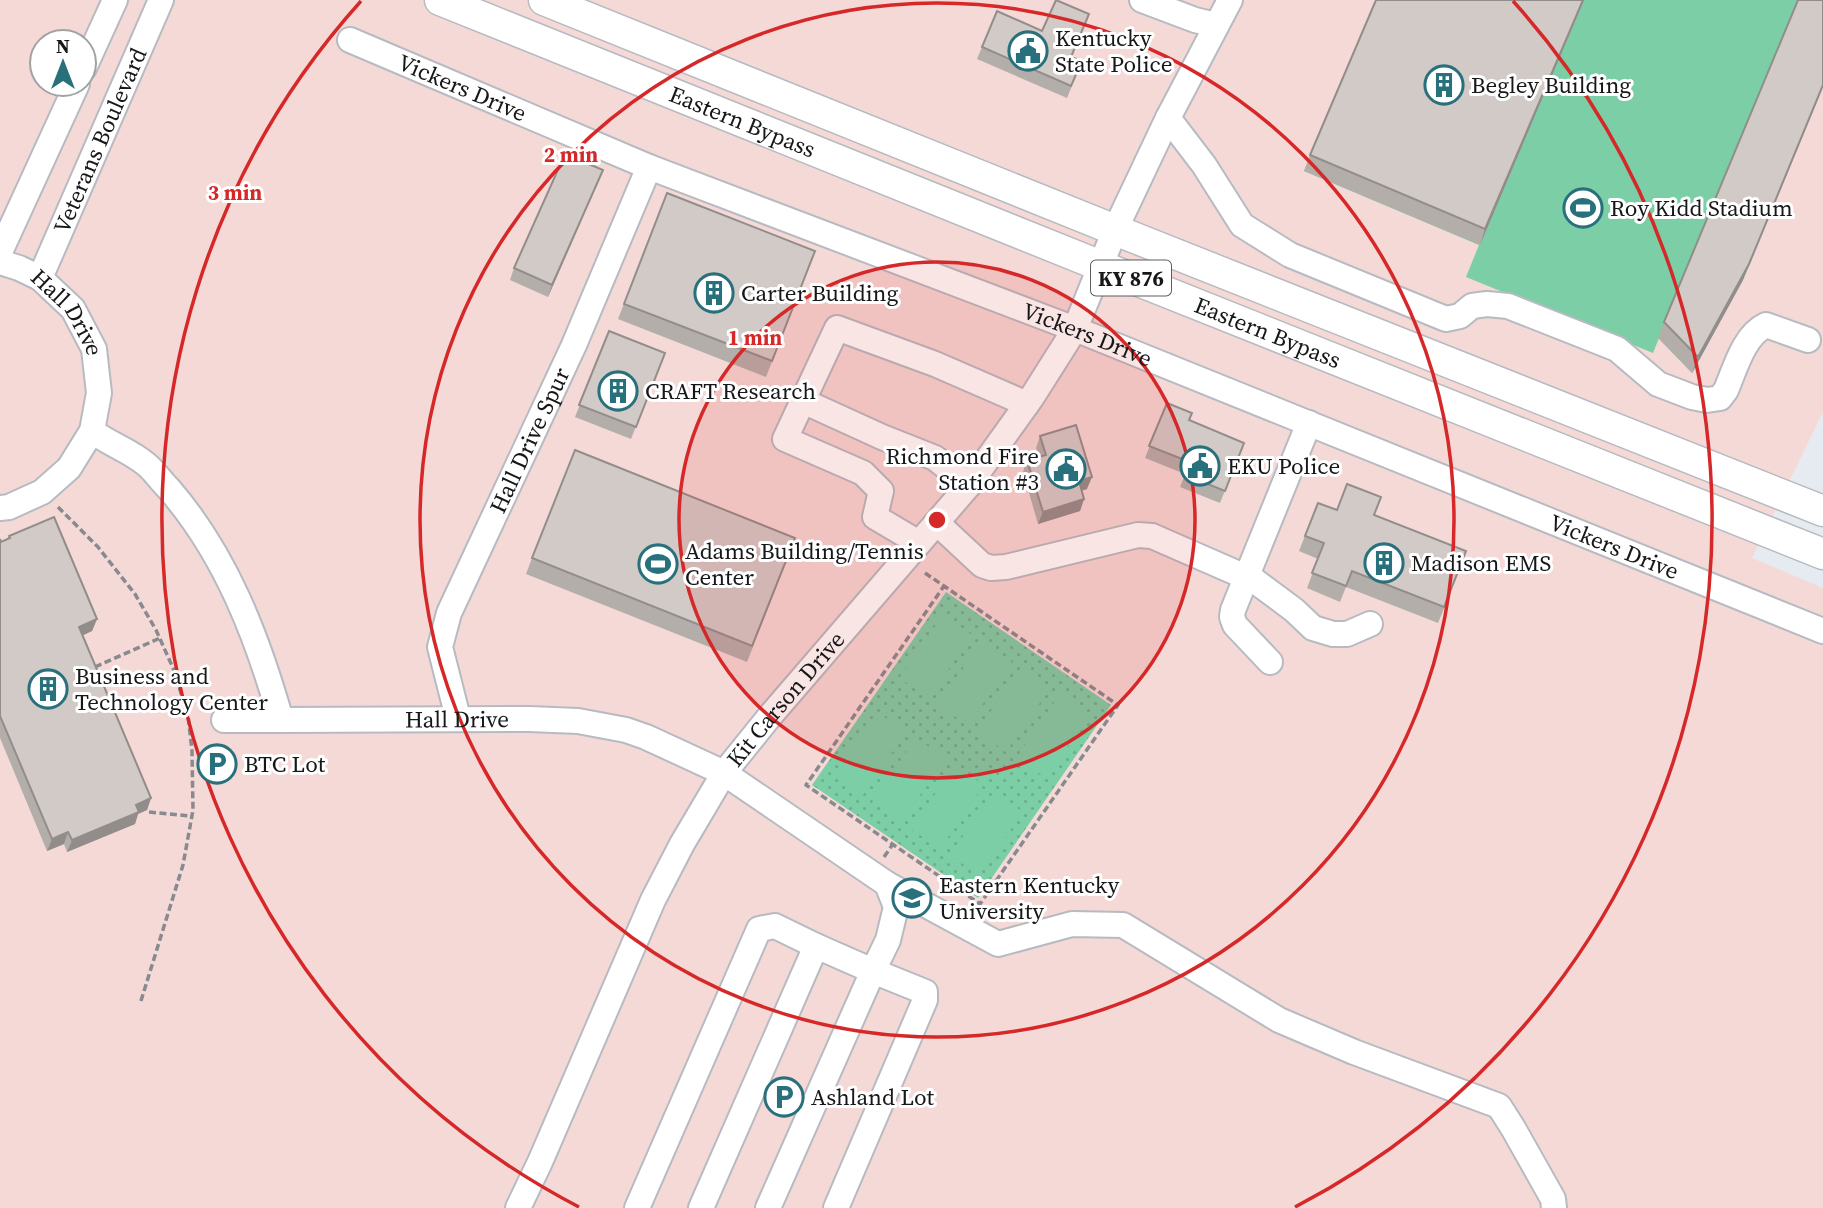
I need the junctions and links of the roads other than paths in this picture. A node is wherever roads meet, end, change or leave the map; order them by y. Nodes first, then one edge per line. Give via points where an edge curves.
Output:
1 (115, 0) edge
2 (161, 0) edge
3 (440, 0) edge
4 (544, 0) edge
5 (1142, 0) edge
6 (1230, 0) edge
7 (1216, 25) junction
8 (98, 37) edge
9 (350, 40) dead end
10 (71, 98) edge
11 (1168, 117) junction
12 (649, 167) junction
13 (1115, 230) junction
14 (0, 252) edge
15 (0, 262) edge
16 (1101, 266) junction
17 (40, 278) junction
18 (1076, 329) junction
19 (1808, 340) dead end
20 (803, 401) junction
21 (1027, 404) junction
22 (1309, 423) junction
23 (92, 431) junction
24 (969, 485) junction
25 (0, 508) edge
26 (1823, 511) edge
27 (937, 523) junction
28 (1823, 554) edge
29 (918, 555) junction
30 (1246, 577) junction
31 (1370, 624) dead end
32 (1823, 631) edge
33 (1270, 662) dead end
34 (458, 718) junction
35 (225, 720) dead end
36 (281, 720) junction
37 (724, 773) junction
38 (887, 884) junction
39 (816, 946) junction
40 (873, 971) junction
41 (518, 1208) edge
42 (637, 1208) edge
43 (701, 1208) edge
44 (768, 1208) edge
45 (836, 1208) edge
46 (1554, 1208) edge

1 - 8 street, Veterans Boulevard
2 - 17 street, Veterans Boulevard
3 - 16 main road, Eastern Bypass / KY 876
4 - 13 main road, Eastern Bypass / KY 876
5 - 7 street
6 - 7 street, Kit Carson Drive
7 - 11 street, Kit Carson Drive
9 - 12 street, Vickers Drive
10 - 14 street, Veterans Boulevard
11 - 13 street, Kit Carson Drive
11 - 19 street via 1242,225 1290,255 1446,319 1460,316 1472,306 1507,306 1617,349 1658,384 1707,400 1720,398 1726,390 1749,337 1758,329 1766,325
12 - 18 street, Vickers Drive
12 - 34 street, Hall Drive Spur via 574,345 449,613 440,647
13 - 16 street, Kit Carson Drive
13 - 26 main road, Eastern Bypass / KY 876
15 - 17 street, Hall Drive
16 - 18 street, Kit Carson Drive
16 - 28 main road, Eastern Bypass / KY 876
17 - 23 street, Hall Drive via 73,309 94,349 100,393
18 - 21 street, Kit Carson Drive
18 - 22 street, Vickers Drive
20 - 21 street via 837,328
20 - 24 street via 935,458
20 - 29 street via 785,439 863,473 881,491 875,517
21 - 24 street, Kit Carson Drive
22 - 30 street
22 - 32 street, Vickers Drive
23 - 25 street, Hall Drive via 69,468 42,492
23 - 36 street via 150,468 205,536 255,637
24 - 27 street, Kit Carson Drive
27 - 29 street, Kit Carson Drive
27 - 30 street via 991,568 1138,535 1152,536
29 - 37 street, Kit Carson Drive
30 - 31 street via 1313,628 1347,634
30 - 33 street via 1232,617
34 - 36 street, Hall Drive
34 - 37 street, Hall Drive via 595,723 646,737
35 - 36 street, Hall Drive
37 - 38 street, Hall Drive
37 - 41 street, Kit Carson Drive via 653,900
38 - 40 street via 896,907 888,940
38 - 46 street, Hall Drive via 998,944 1072,924 1123,925 1279,1020 1499,1106
39 - 40 street
39 - 42 street via 775,926 759,929
39 - 43 street
40 - 44 street
40 - 45 street via 925,992 925,1000

